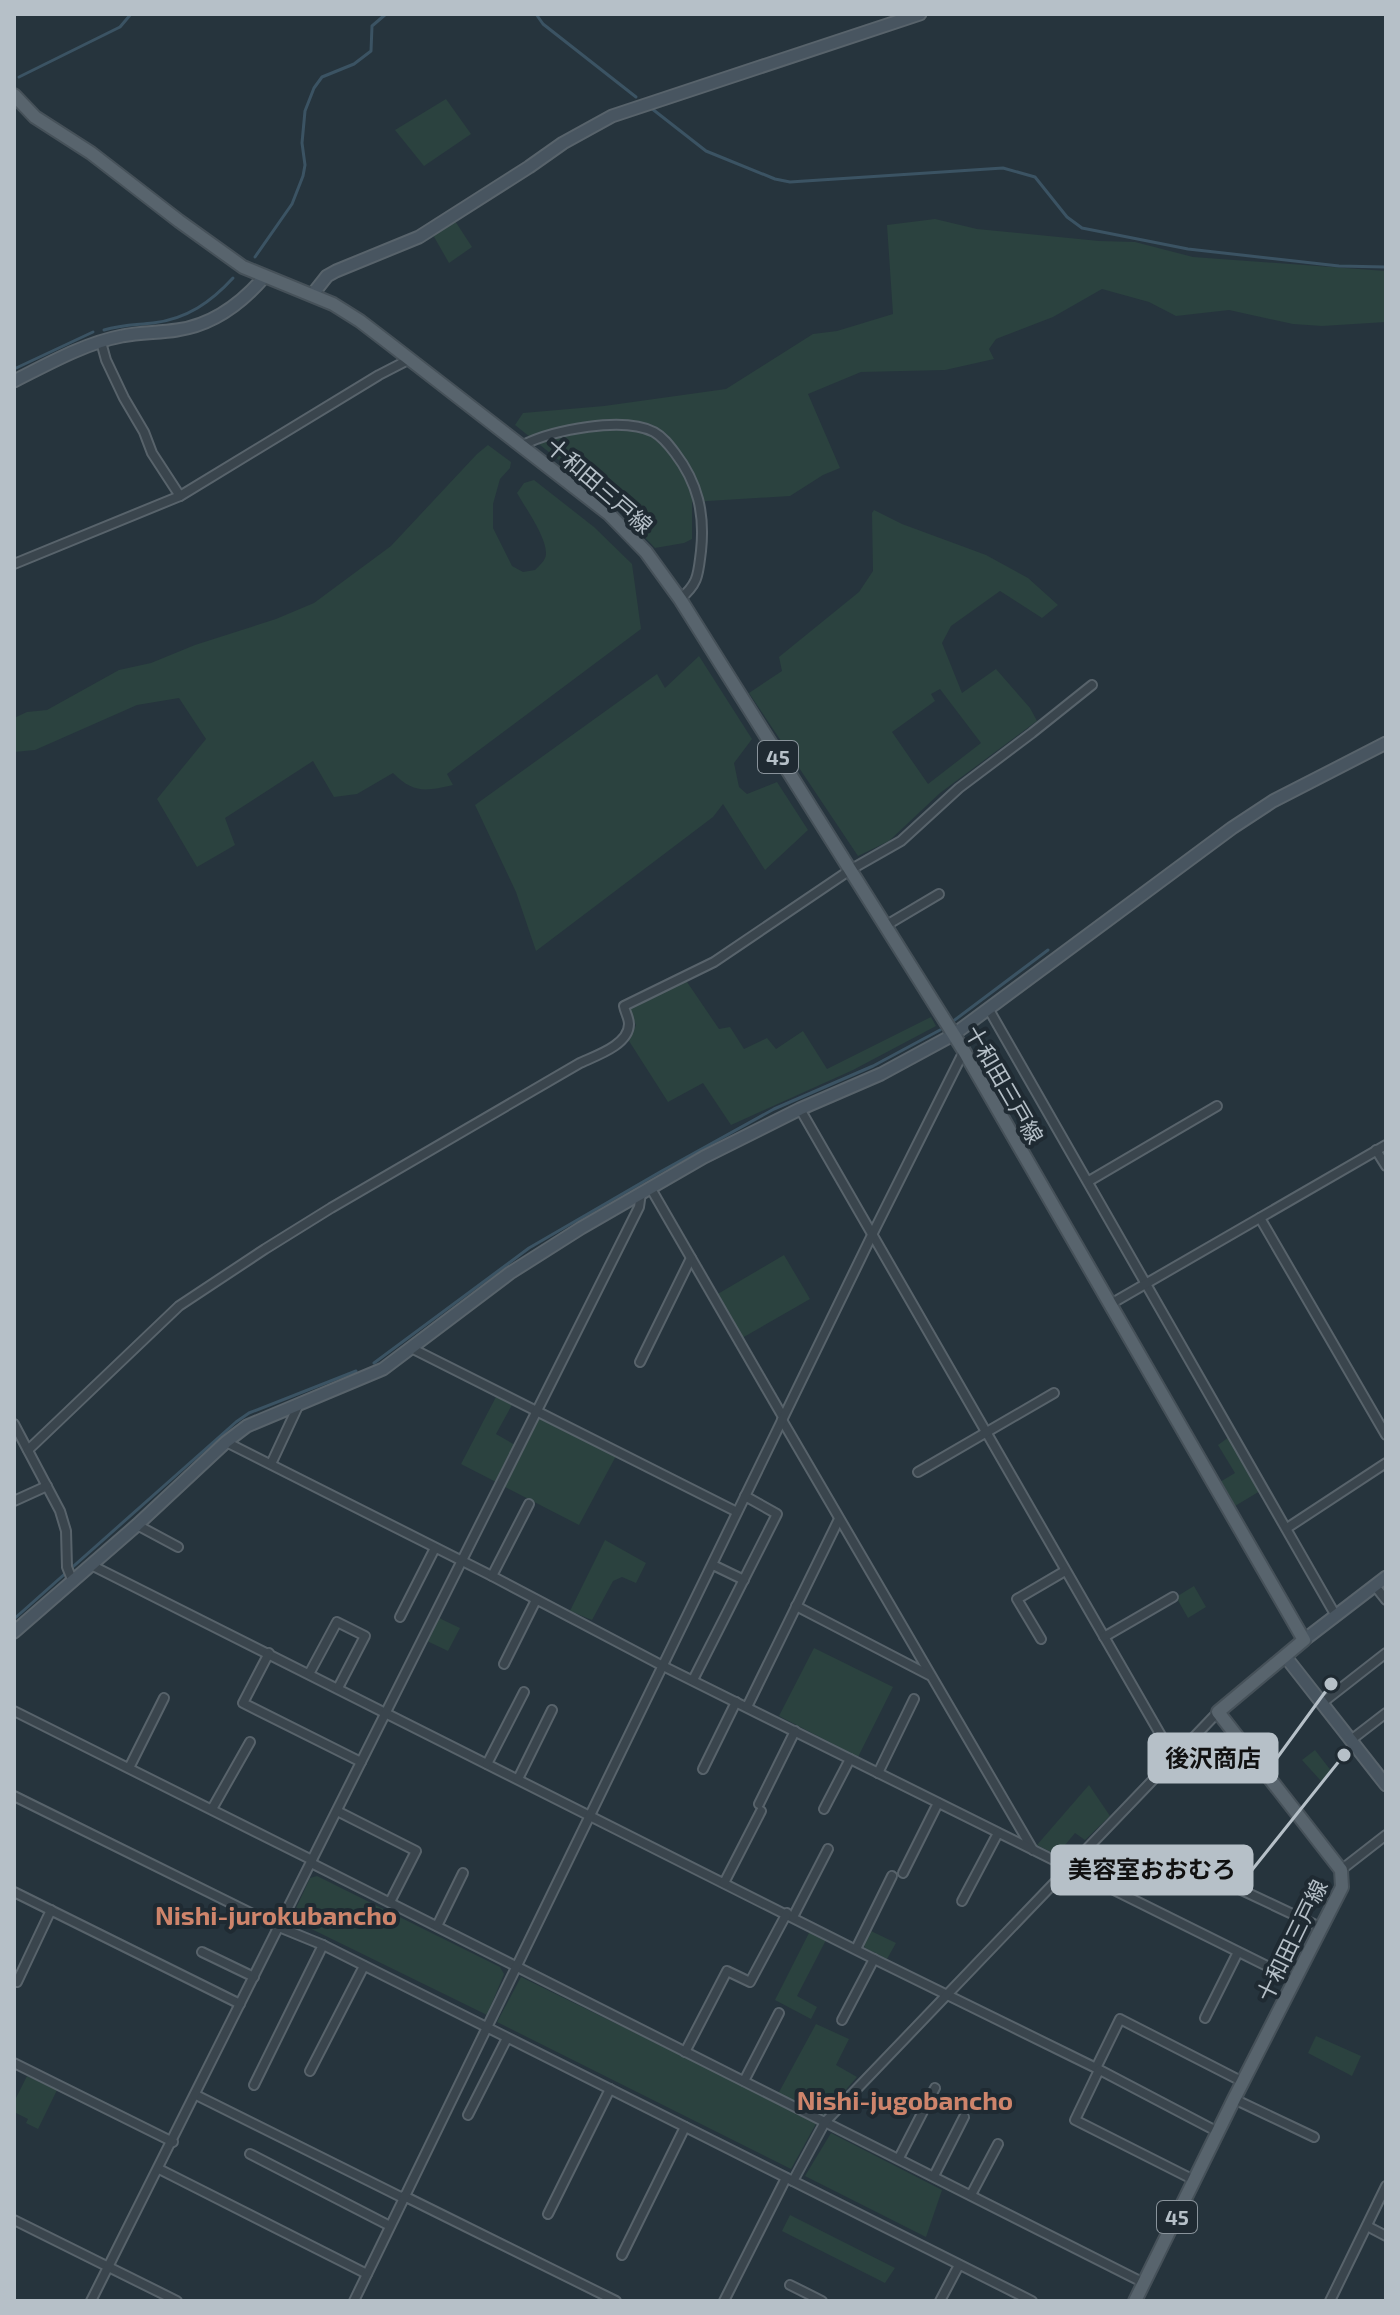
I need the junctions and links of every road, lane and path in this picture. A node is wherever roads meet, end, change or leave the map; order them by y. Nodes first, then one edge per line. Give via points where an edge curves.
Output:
1 (920, 14) edge
2 (14, 95) edge
3 (265, 276) junction
4 (312, 295) junction
5 (101, 342) junction
6 (410, 359) junction
7 (14, 381) edge
8 (523, 445) junction
9 (180, 496) junction
10 (14, 564) edge
11 (680, 599) junction
12 (1092, 685) dead end
13 (1386, 743) edge
14 (850, 870) junction
15 (939, 894) dead end
16 (885, 926) junction
17 (988, 1008) junction
18 (953, 1035) junction
19 (964, 1051) junction
20 (1217, 1106) dead end
21 (800, 1109) junction
22 (1386, 1145) edge
23 (1376, 1150) junction
24 (1386, 1166) edge
25 (1089, 1181) junction
26 (646, 1190) junction
27 (1260, 1218) junction
28 (872, 1235) junction
29 (691, 1258) junction
30 (1147, 1283) junction
31 (1109, 1305) junction
32 (413, 1349) junction
33 (640, 1362) dead end
34 (1054, 1393) dead end
35 (299, 1403) junction
36 (535, 1411) junction
37 (782, 1419) junction
38 (14, 1424) edge
39 (987, 1432) junction
40 (1386, 1435) edge
41 (226, 1442) junction
42 (28, 1450) junction
43 (1386, 1463) edge
44 (271, 1464) junction
45 (918, 1472) dead end
46 (47, 1486) junction
47 (745, 1496) junction
48 (14, 1501) edge
49 (529, 1504) dead end
50 (737, 1512) junction
51 (839, 1519) junction
52 (137, 1525) junction
53 (1287, 1528) junction
54 (178, 1547) dead end
55 (435, 1548) junction
56 (462, 1561) junction
57 (91, 1565) junction
58 (713, 1565) junction
59 (1065, 1571) junction
60 (70, 1574) junction
61 (492, 1576) junction
62 (1386, 1577) edge
63 (744, 1580) junction
64 (1375, 1586) junction
65 (1173, 1597) dead end
66 (536, 1600) junction
67 (1386, 1600) edge
68 (796, 1606) junction
69 (1336, 1616) junction
70 (400, 1617) dead end
71 (14, 1632) edge
72 (1104, 1637) junction
73 (1041, 1639) dead end
74 (1304, 1640) junction
75 (269, 1653) junction
76 (1386, 1653) edge
77 (1285, 1656) junction
78 (504, 1664) dead end
79 (663, 1666) junction
80 (309, 1674) junction
81 (930, 1675) junction
82 (693, 1680) junction
83 (338, 1688) junction
84 (524, 1692) dead end
85 (164, 1698) dead end
86 (914, 1699) dead end
87 (736, 1702) junction
88 (1322, 1703) junction
89 (747, 1707) junction
90 (552, 1710) dead end
91 (14, 1711) edge
92 (386, 1712) junction
93 (1218, 1712) junction
94 (1386, 1713) edge
95 (795, 1731) junction
96 (1351, 1740) junction
97 (250, 1742) dead end
98 (1174, 1758) junction
99 (850, 1759) junction
100 (361, 1762) junction
101 (487, 1764) junction
102 (129, 1768) junction
103 (703, 1769) dead end
104 (878, 1773) junction
105 (518, 1779) junction
106 (1386, 1785) edge
107 (14, 1796) edge
108 (938, 1803) junction
109 (212, 1809) junction
110 (824, 1809) dead end
111 (337, 1811) junction
112 (590, 1816) junction
113 (998, 1833) junction
114 (1386, 1835) edge
115 (828, 1849) dead end
116 (1033, 1851) junction
117 (312, 1862) junction
118 (1067, 1867) junction
119 (1341, 1870) junction
120 (463, 1873) dead end
121 (903, 1873) dead end
122 (892, 1876) dead end
123 (724, 1883) junction
124 (1235, 1887) dead end
125 (14, 1892) edge
126 (962, 1901) dead end
127 (390, 1902) junction
128 (51, 1910) junction
129 (790, 1915) junction
130 (437, 1926) junction
131 (279, 1927) junction
132 (1322, 1928) junction
133 (323, 1945) junction
134 (856, 1949) junction
135 (202, 1952) dead end
136 (1238, 1952) junction
137 (874, 1959) junction
138 (364, 1966) junction
139 (516, 1968) junction
140 (254, 1977) junction
141 (1295, 1980) junction
142 (17, 1982) dead end
143 (947, 1994) junction
144 (240, 2004) junction
145 (779, 2013) dead end
146 (1205, 2018) dead end
147 (842, 2020) dead end
148 (486, 2028) junction
149 (507, 2038) junction
150 (685, 2052) junction
151 (14, 2063) edge
152 (1098, 2069) junction
153 (310, 2071) dead end
154 (744, 2081) junction
155 (1243, 2082) junction
156 (254, 2085) dead end
157 (935, 2088) dead end
158 (610, 2089) junction
159 (196, 2095) junction
160 (1234, 2099) junction
161 (468, 2115) dead end
162 (964, 2117) dead end
163 (825, 2122) junction
164 (685, 2127) junction
165 (1218, 2132) junction
166 (1314, 2137) dead end
167 (173, 2142) junction
168 (998, 2144) dead end
169 (250, 2154) dead end
170 (899, 2158) junction
171 (159, 2169) junction
172 (934, 2176) junction
173 (790, 2179) junction
174 (1194, 2180) junction
175 (1386, 2186) edge
176 (971, 2195) junction
177 (404, 2197) junction
178 (548, 2214) dead end
179 (14, 2220) edge
180 (390, 2226) junction
181 (1367, 2226) junction
182 (1386, 2236) edge
183 (622, 2255) dead end
184 (959, 2265) junction
185 (108, 2267) junction
186 (367, 2274) junction
187 (1144, 2283) junction
188 (790, 2285) dead end
189 (91, 2301) edge
190 (177, 2301) edge
191 (354, 2301) edge
192 (616, 2301) edge
193 (724, 2301) edge
194 (822, 2301) edge
195 (940, 2301) edge
196 (1032, 2301) edge
197 (1135, 2301) edge
198 (1330, 2301) edge

1 - 4 street via 612,116 419,237 327,276
2 - 3 main road, 十和田三戸線 / 45 via 35,117 230,258
3 - 4 main road, 十和田三戸線 / 45
3 - 5 street via 235,305 198,325
4 - 6 main road, 十和田三戸線 / 45 via 360,321
5 - 7 street
5 - 9 street via 152,453
6 - 8 main road, 十和田三戸線 / 45
6 - 9 street
8 - 11 main road, 十和田三戸線 / 45 via 609,514 646,552
8 - 11 street via 589,426 643,428 663,438 684,465 703,520 698,574
9 - 10 street
11 - 14 main road, 十和田三戸線 / 45
12 - 14 street via 959,788 901,841
13 - 17 street via 1232,828
14 - 16 main road, 十和田三戸線 / 45
14 - 42 street via 714,962 624,1006 629,1029 613,1047 331,1208 179,1306
15 - 16 street
16 - 18 main road, 十和田三戸線 / 45
17 - 18 street
17 - 25 street
18 - 19 main road, 十和田三戸線 / 45
18 - 21 street
19 - 28 street
19 - 31 main road, 十和田三戸線 / 45
20 - 25 street
21 - 26 street
21 - 28 street
22 - 23 street
23 - 24 street
23 - 27 street
25 - 30 street
26 - 29 street
26 - 32 street via 543,1250
26 - 36 street
27 - 30 street
27 - 40 street
28 - 37 street
28 - 39 street
29 - 33 street
29 - 37 street
30 - 31 street
30 - 53 street
31 - 74 main road, 十和田三戸線 / 45
32 - 35 street via 371,1375
32 - 36 street
34 - 39 street
35 - 41 street via 256,1421
35 - 44 street
36 - 50 street
36 - 56 street
37 - 47 street
37 - 51 street
38 - 42 street
39 - 45 street
39 - 59 street
41 - 44 street
41 - 52 street
42 - 46 street
43 - 53 street
44 - 55 street
46 - 48 street
46 - 60 street via 66,1531
47 - 50 street
47 - 63 street via 777,1514
49 - 61 street
50 - 58 street
51 - 68 street
51 - 81 street
52 - 54 street
52 - 57 street
53 - 69 street
55 - 56 street
55 - 70 street
56 - 61 street
56 - 92 street
57 - 60 street
57 - 75 street
58 - 63 street
58 - 79 street
59 - 72 street
59 - 73 street via 1017,1599
60 - 71 street
61 - 66 street
62 - 64 street
63 - 82 street
64 - 67 street
64 - 69 street
65 - 72 street
66 - 78 street
66 - 79 street
68 - 81 street
68 - 89 street
69 - 74 street
72 - 98 street
74 - 77 main road
75 - 80 street
75 - 100 street via 243,1703
76 - 88 street
77 - 88 street
77 - 93 main road
79 - 82 street
79 - 112 street
80 - 83 street
80 - 83 street via 337,1622 365,1636
81 - 116 street
82 - 87 street
83 - 92 street
84 - 101 street
85 - 102 street
86 - 104 street
87 - 89 street
87 - 103 street
88 - 96 street
89 - 95 street
90 - 105 street
91 - 102 street
92 - 100 street
92 - 101 street
93 - 98 street
93 - 119 main road, 十和田三戸線
94 - 96 street
95 - 99 street
95 - 123 street
96 - 106 street
97 - 109 street
98 - 118 street
99 - 104 street
99 - 110 street
100 - 111 street
101 - 105 street
102 - 109 street
104 - 108 street
105 - 112 street
107 - 131 street
108 - 113 street
108 - 121 street
109 - 117 street
111 - 117 street
111 - 127 street via 416,1851
112 - 123 street
112 - 139 street
113 - 116 street
113 - 126 street
114 - 119 street
115 - 129 street
116 - 118 street
117 - 127 street
117 - 131 street
118 - 136 street
118 - 143 street
119 - 132 main road, 十和田三戸線 / 45 via 1342,1887
120 - 130 street
122 - 134 street
123 - 129 street
124 - 132 street
125 - 128 street
127 - 130 street
128 - 142 street
128 - 144 street
129 - 134 street
129 - 150 street via 750,1982 727,1971
130 - 139 street
131 - 133 street
131 - 140 street
132 - 141 main road, 十和田三戸線 / 45
133 - 138 street
133 - 156 street
134 - 137 street
135 - 140 street
136 - 141 street
136 - 146 street
137 - 143 street
137 - 147 street
138 - 148 street
138 - 153 street
139 - 148 street
139 - 150 street
140 - 144 street
141 - 155 main road, 十和田三戸線 / 45
143 - 152 street
143 - 163 street
144 - 159 street
145 - 154 street
148 - 149 street
148 - 177 street
149 - 158 street
149 - 161 street
150 - 154 street
151 - 167 street
152 - 155 street via 1120,2019
152 - 165 street
152 - 174 street via 1075,2120
154 - 163 street
155 - 160 main road, 十和田三戸線 / 45
157 - 170 street
158 - 164 street
158 - 178 street
159 - 167 street
159 - 177 street
160 - 165 main road, 十和田三戸線 / 45
160 - 166 street
162 - 172 street
163 - 170 street
163 - 173 street
164 - 173 street
164 - 183 street
165 - 174 main road, 十和田三戸線 / 45
167 - 171 street
168 - 176 street
169 - 180 street
170 - 172 street
171 - 185 street
171 - 186 street
172 - 176 street
173 - 184 street
173 - 193 street
174 - 187 main road, 十和田三戸線 / 45
175 - 181 street
176 - 187 street
177 - 180 street
177 - 192 street
179 - 185 street
180 - 186 street
181 - 182 street
181 - 198 street
184 - 195 street
184 - 196 street
185 - 189 street
185 - 190 street
186 - 191 street
187 - 197 main road, 十和田三戸線 / 45
188 - 194 street

